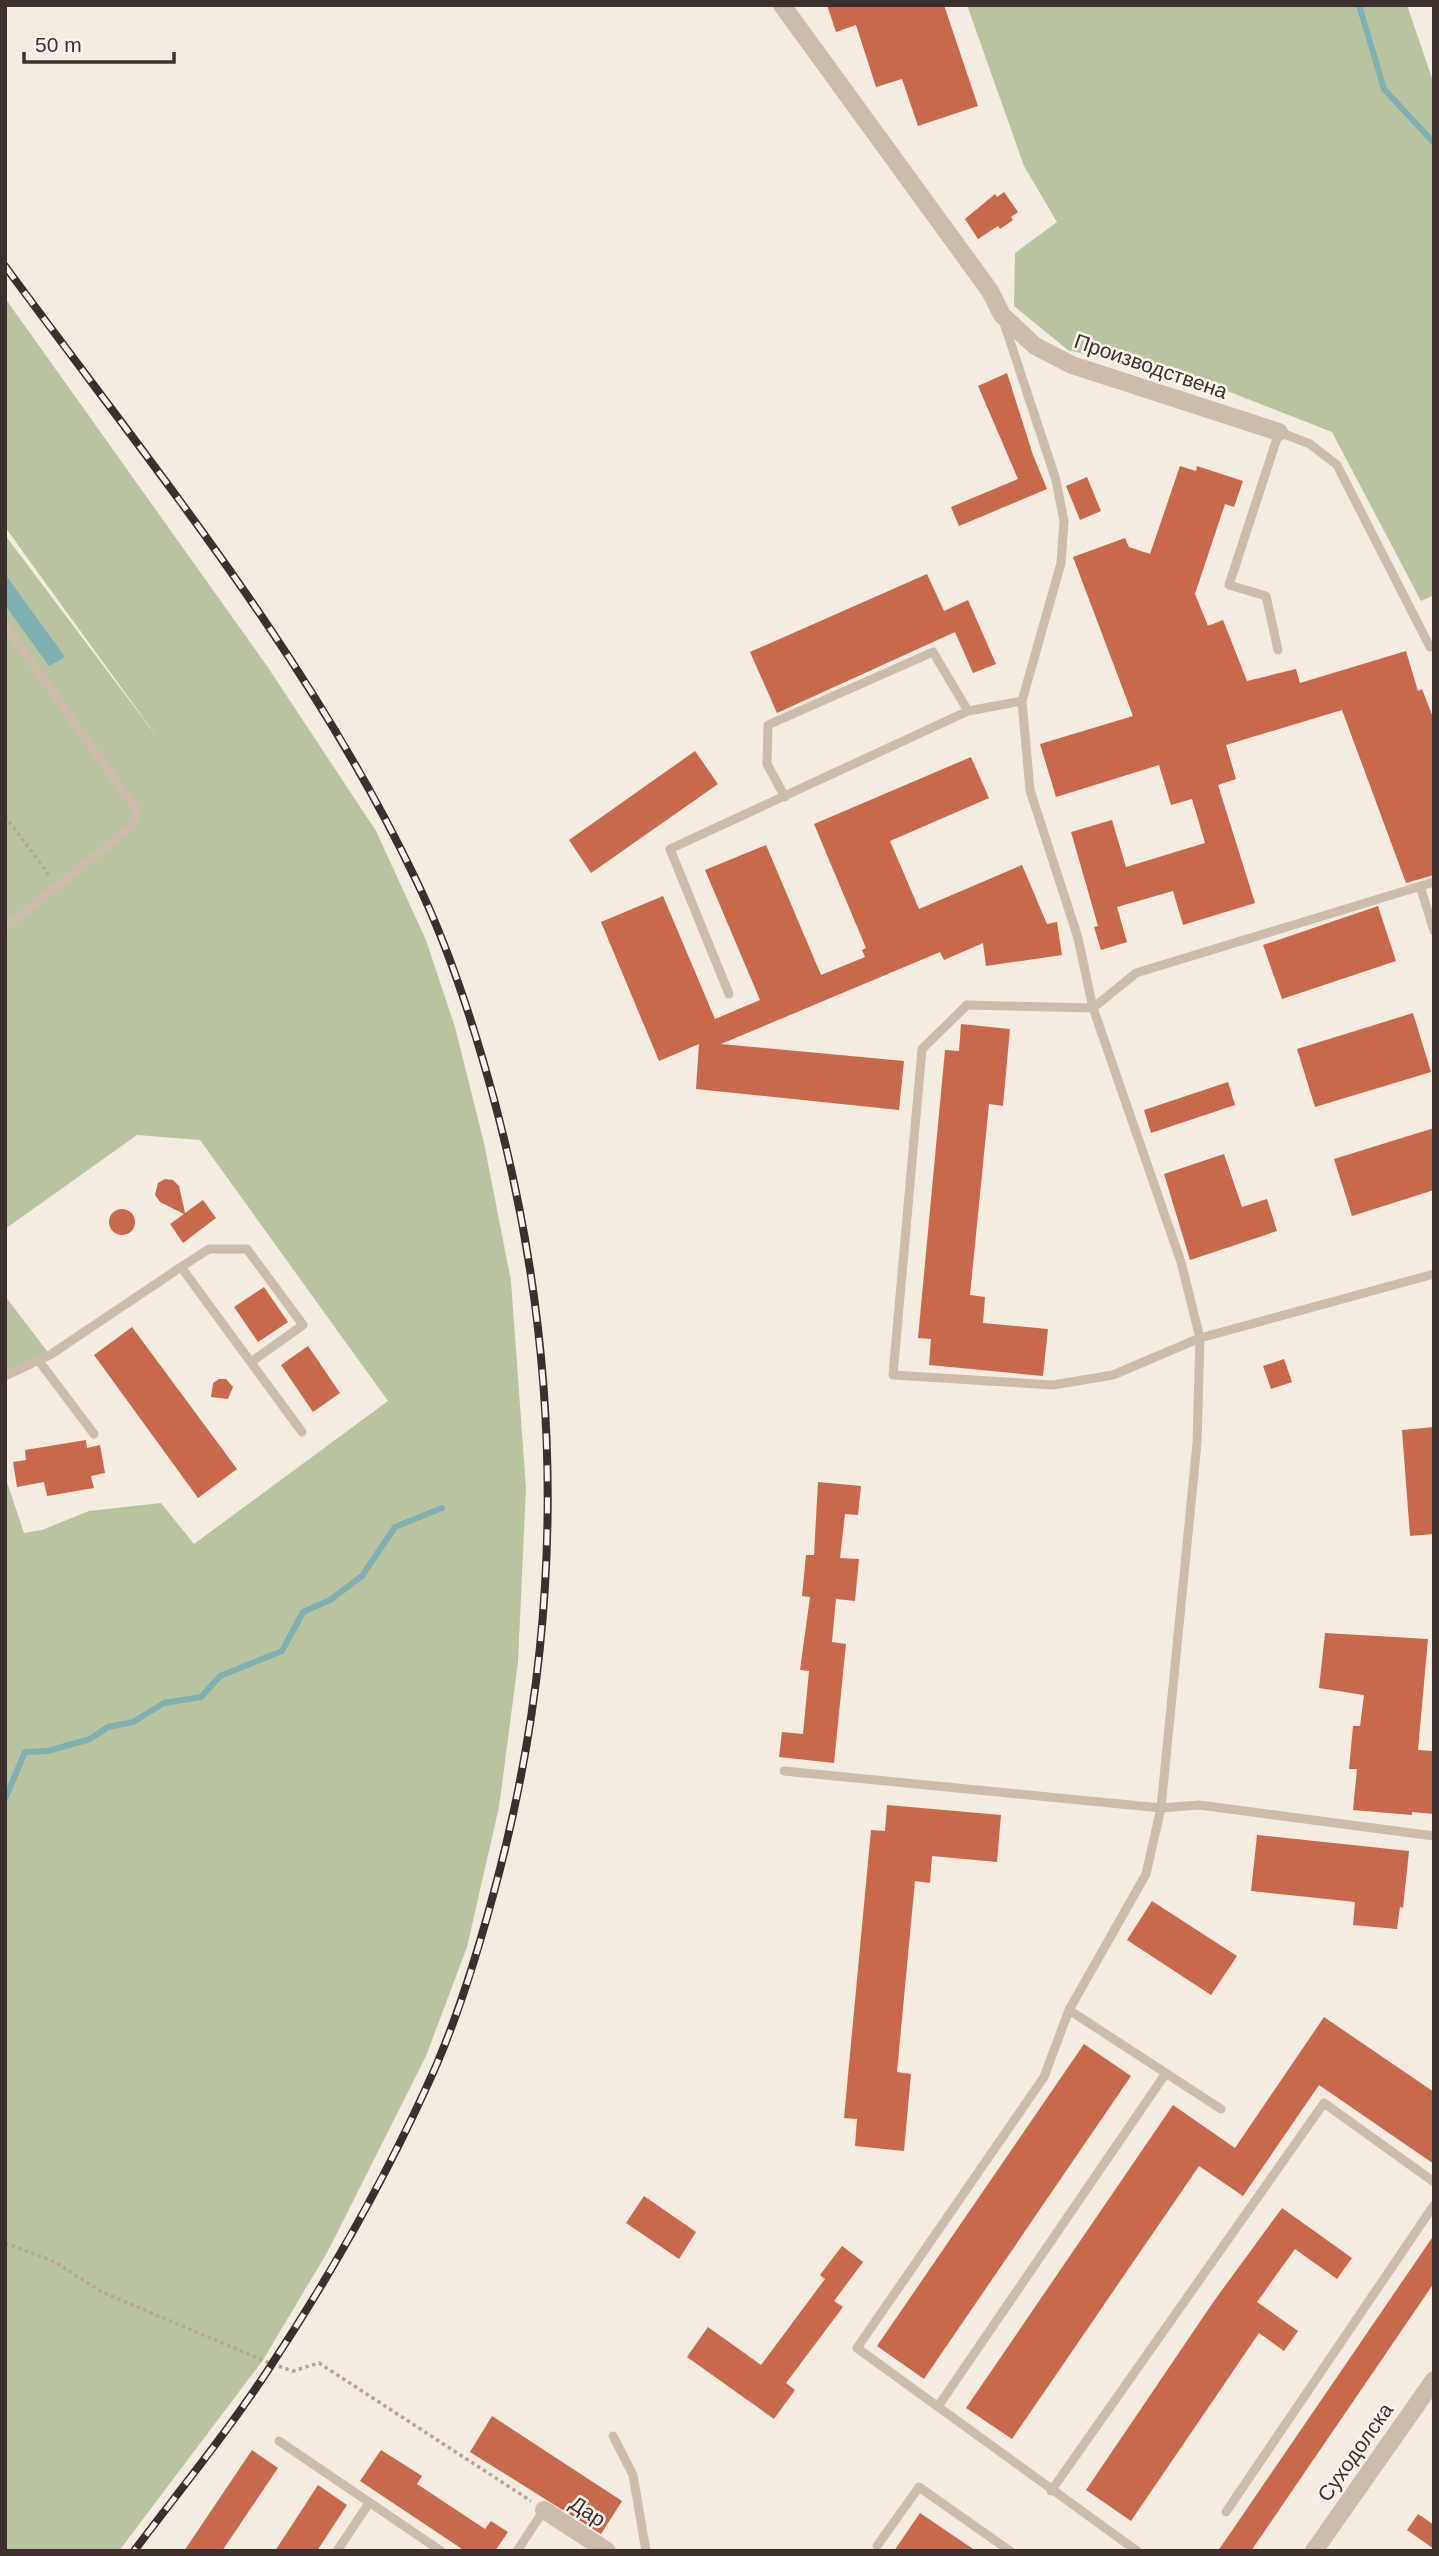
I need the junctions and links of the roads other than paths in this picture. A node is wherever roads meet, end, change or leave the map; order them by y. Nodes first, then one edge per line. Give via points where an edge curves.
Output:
1 (782, 5) edge
2 (1002, 315) junction
3 (1279, 432) junction
4 (5, 625) edge
5 (1430, 647) dead end
6 (1278, 650) dead end
7 (1022, 701) junction
8 (968, 711) junction
9 (785, 797) junction
10 (1434, 882) edge
11 (1420, 887) junction
12 (5, 928) edge
13 (1434, 931) edge
14 (729, 994) dead end
15 (1093, 1008) junction
16 (181, 1267) junction
17 (1434, 1273) edge
18 (1200, 1338) junction
19 (39, 1361) junction
20 (251, 1362) junction
21 (5, 1376) edge
22 (302, 1432) dead end
23 (94, 1434) dead end
24 (784, 1771) dead end
25 (1161, 1808) junction
26 (1434, 1836) edge
27 (1069, 2010) junction
28 (1166, 2073) junction
29 (1221, 2109) dead end
30 (1434, 2182) edge
31 (1434, 2206) edge
32 (1434, 2380) edge
33 (939, 2405) junction
34 (612, 2435) dead end
35 (279, 2441) dead end
36 (1051, 2491) junction
37 (369, 2503) junction
38 (544, 2510) joint
39 (1226, 2512) dead end
40 (877, 2546) dead end
41 (337, 2551) edge
42 (441, 2551) edge
43 (517, 2551) edge
44 (607, 2551) edge
45 (646, 2551) edge
46 (1010, 2551) edge
47 (1137, 2551) edge
48 (1314, 2551) edge

1 - 2 street, Производствена via 990,292
2 - 3 street, Производствена via 1035,346 1072,365
2 - 7 lane via 1056,480 1064,521 1061,563
3 - 5 lane, Производствена via 1310,444 1337,465
3 - 6 lane via 1229,586 1266,596
4 - 12 lane via 135,808 133,825
7 - 8 lane
7 - 15 lane via 1030,790 1078,938
8 - 9 lane
8 - 9 lane via 933,652 768,725 767,764
9 - 14 lane via 670,849
10 - 11 lane
11 - 13 lane
11 - 15 lane via 1136,973
15 - 18 lane via 1181,1262
15 - 18 lane via 967,1005 922,1049 893,1375 1054,1385 1113,1376
16 - 19 lane
16 - 20 lane
16 - 20 lane via 209,1249 247,1249 303,1325
17 - 18 lane
18 - 25 lane via 1196,1456
19 - 21 lane
19 - 23 lane
20 - 22 lane
24 - 25 lane
25 - 26 lane via 1199,1805
25 - 27 lane via 1146,1874
27 - 28 lane
27 - 33 lane via 1044,2077 857,2348
28 - 29 lane
28 - 33 lane
30 - 36 lane via 1324,2103
31 - 39 lane
32 - 48 street, Суходолска
33 - 36 lane
34 - 45 lane via 633,2475
35 - 37 lane
36 - 47 lane
37 - 41 lane
37 - 42 lane
38 - 43 lane
38 - 44 street, Дар
40 - 46 lane via 919,2487

